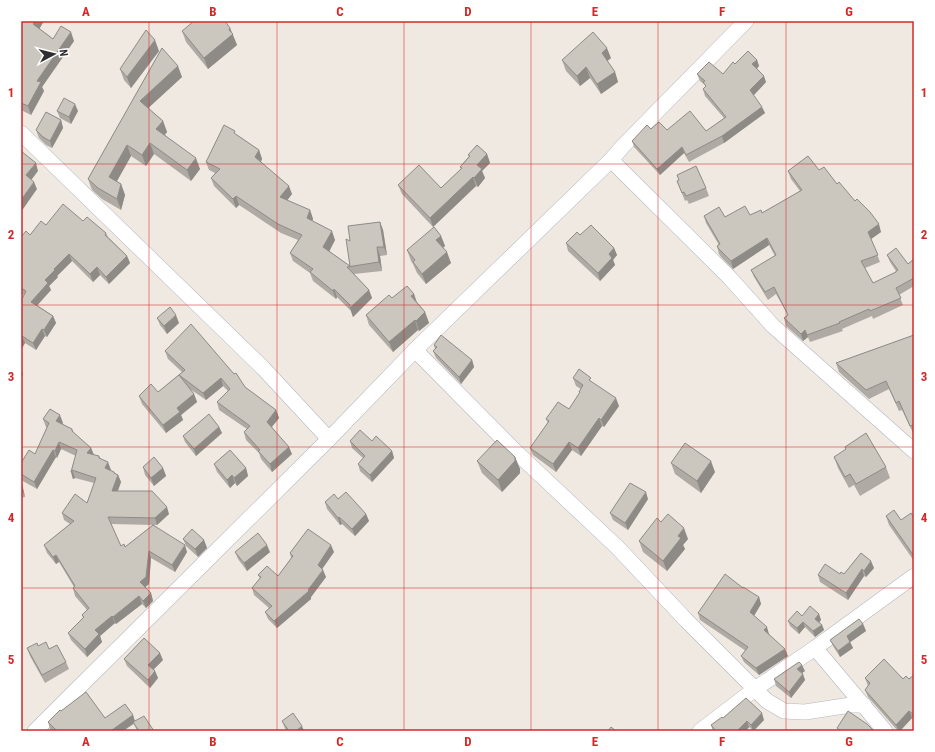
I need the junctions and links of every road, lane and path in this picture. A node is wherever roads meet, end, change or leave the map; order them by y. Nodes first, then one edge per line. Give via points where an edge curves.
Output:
1 (746, 21) edge
2 (21, 133) edge
3 (611, 160) junction
4 (415, 350) junction
5 (329, 439) junction
6 (914, 451) edge
7 (914, 576) edge
8 (815, 648) junction
9 (755, 689) junction
10 (864, 705) junction
11 (35, 731) edge
12 (700, 731) edge
13 (885, 731) edge

1 - 3 street
2 - 5 street via 263,368
3 - 4 street
3 - 6 street via 729,277 773,326
4 - 5 street
4 - 9 street via 515,451 617,547
5 - 11 street
7 - 8 street
8 - 9 street
8 - 10 street
9 - 10 street via 767,701 784,711 805,712
9 - 12 street
10 - 13 street

